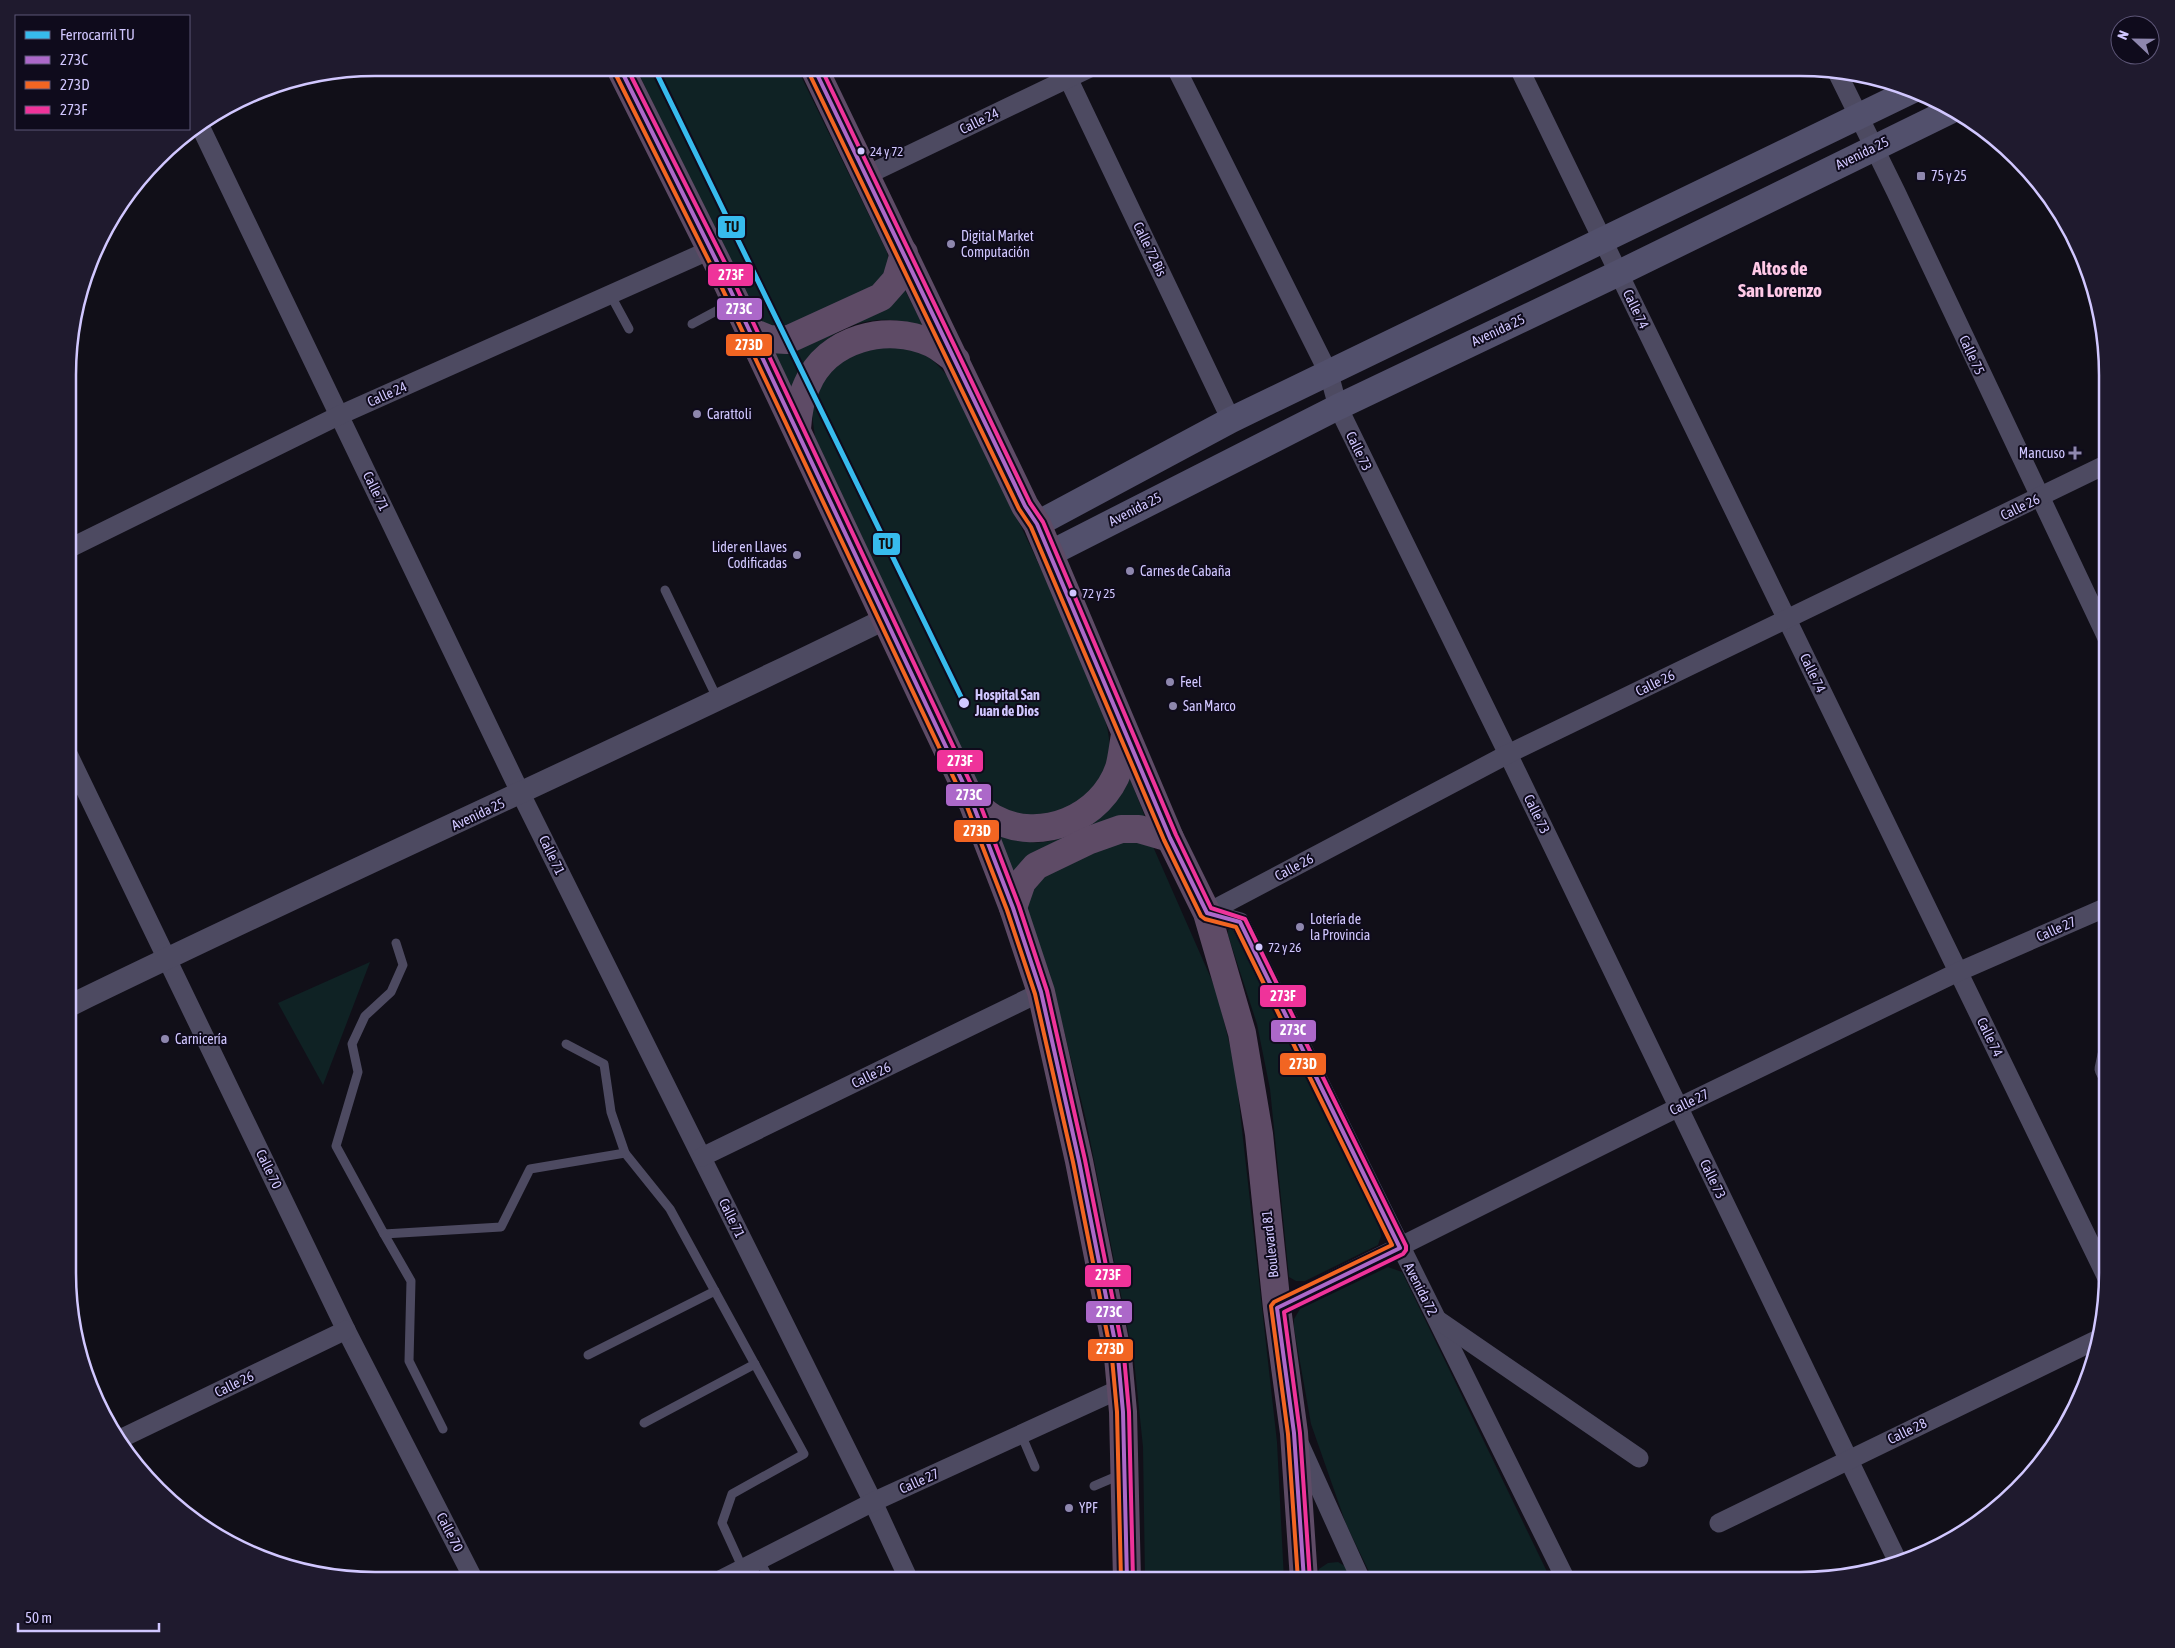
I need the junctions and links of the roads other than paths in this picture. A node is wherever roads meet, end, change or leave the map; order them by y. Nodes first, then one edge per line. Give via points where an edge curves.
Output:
1 (624, 76) edge
2 (818, 76) edge
3 (1070, 76) edge
4 (1080, 76) edge
5 (1180, 76) edge
6 (1523, 76) edge
7 (1840, 79) edge
8 (1903, 95) edge
9 (1944, 114) edge
10 (1858, 117) junction
11 (203, 131) edge
12 (1874, 147) junction
13 (867, 175) junction
14 (1603, 240) junction
15 (710, 250) junction
16 (904, 253) junction
17 (1619, 273) junction
18 (610, 294) junction
19 (735, 301) junction
20 (692, 324) dead end
21 (629, 329) dead end
22 (749, 331) junction
23 (956, 360) junction
24 (1328, 374) junction
25 (1338, 407) junction
26 (340, 416) junction
27 (1231, 420) junction
28 (796, 429) junction
29 (2099, 468) edge
30 (2040, 498) junction
31 (1037, 524) junction
32 (76, 545) edge
33 (1049, 554) junction
34 (665, 590) dead end
35 (885, 619) junction
36 (1787, 619) junction
37 (2099, 621) edge
38 (718, 701) junction
39 (1125, 734) junction
40 (1508, 754) junction
41 (76, 770) edge
42 (521, 794) junction
43 (972, 802) junction
44 (1170, 838) junction
45 (1013, 908) junction
46 (2099, 910) edge
47 (1207, 913) junction
48 (396, 943) dead end
49 (167, 958) junction
50 (1958, 972) junction
51 (1040, 992) junction
52 (76, 1003) edge
53 (566, 1044) dead end
54 (1679, 1107) junction
55 (625, 1153) junction
56 (702, 1157) junction
57 (384, 1234) junction
58 (1400, 1248) junction
59 (2099, 1262) edge
60 (714, 1291) junction
61 (1277, 1308) junction
62 (1435, 1318) junction
63 (346, 1330) junction
64 (2091, 1343) edge
65 (588, 1354) dead end
66 (755, 1364) junction
67 (1122, 1388) junction
68 (644, 1423) dead end
69 (443, 1429) dead end
70 (1294, 1433) junction
71 (1021, 1434) junction
72 (125, 1436) edge
73 (1639, 1458) dead end
74 (1848, 1459) junction
75 (1035, 1467) dead end
76 (1125, 1473) junction
77 (1094, 1486) dead end
78 (873, 1502) junction
79 (1719, 1523) dead end
80 (1895, 1556) edge
81 (760, 1561) junction
82 (743, 1569) junction
83 (470, 1572) edge
84 (737, 1572) edge
85 (766, 1572) edge
86 (905, 1572) edge
87 (1127, 1572) edge
88 (1303, 1572) edge
89 (1357, 1572) edge
90 (1562, 1572) edge

1 - 15 highway
2 - 13 highway
3 - 13 street, Calle 24
4 - 27 street, Calle 72 Bis
5 - 24 street, Calle 73
6 - 14 street, Calle 74
7 - 10 street, Calle 75
8 - 10 main road
9 - 12 main road, Avenida 25
10 - 12 street, Calle 75
10 - 14 main road
11 - 26 street, Calle 71
12 - 17 main road, Avenida 25
12 - 30 street, Calle 75
13 - 16 highway
14 - 17 street, Calle 74
14 - 24 main road
15 - 18 street, Calle 24
15 - 19 highway
16 - 22 highway via 896,280 881,297 787,340 769,339
16 - 23 highway
17 - 25 main road, Avenida 25
17 - 36 street, Calle 74
18 - 21 lane
18 - 26 street, Calle 24
19 - 20 lane
19 - 22 highway
22 - 28 highway
23 - 28 highway via 933,343 904,334 875,334 847,344 818,366 799,405
23 - 31 highway via 1025,506
24 - 25 street, Calle 73
24 - 27 main road
25 - 33 main road, Avenida 25
25 - 40 street, Calle 73
26 - 32 street, Calle 24
26 - 42 street, Calle 71
27 - 31 main road
28 - 35 highway
29 - 30 street, Calle 26
30 - 36 street, Calle 26
30 - 37 street, Calle 75
31 - 33 highway
33 - 39 highway
34 - 38 lane
35 - 38 street, Avenida 25
35 - 43 highway
36 - 40 street, Calle 26
36 - 50 street, Calle 74
38 - 42 street, Avenida 25
39 - 43 highway via 1118,769 1111,783 1103,797 1079,817 1047,827 1020,827 994,818
39 - 44 highway
40 - 47 street, Calle 26
40 - 54 street, Calle 73
41 - 49 street, Calle 70
42 - 49 street, Avenida 25
42 - 56 street, Calle 71
43 - 45 highway
44 - 45 highway via 1139,829 1122,829 1081,844 1036,866 1022,882
44 - 47 highway
45 - 51 highway
46 - 50 street, Calle 27
47 - 58 street, Avenida 72 via 1240,922
47 - 61 highway, Boulevard 81 via 1243,1042 1259,1134
48 - 57 lane via 403,965 391,992 365,1016 352,1044 358,1072 336,1146
49 - 52 street, Avenida 25
49 - 63 street, Calle 70
50 - 54 street, Calle 27
50 - 59 street, Calle 74
51 - 56 street, Calle 26
51 - 67 highway via 1079,1161
53 - 55 lane via 604,1064 611,1112
54 - 58 street, Calle 27
54 - 74 street, Calle 73
55 - 57 lane via 530,1169 500,1227
55 - 60 lane via 670,1209
56 - 78 street, Calle 71
57 - 69 lane via 411,1281 409,1361
58 - 61 street, Calle 27
58 - 62 street, Avenida 72
60 - 65 lane
60 - 66 lane
61 - 70 highway, Boulevard 81
62 - 73 street
62 - 90 street, Avenida 72 via 1463,1368
63 - 72 street, Calle 26
63 - 83 street, Calle 70
64 - 74 street, Calle 28
66 - 68 lane
66 - 82 lane via 804,1454 732,1494 722,1523
67 - 71 street, Calle 27
67 - 76 highway
70 - 88 highway, Boulevard 81
70 - 89 street
71 - 75 lane
71 - 78 street, Calle 27
74 - 79 street, Calle 28
74 - 80 street, Calle 73
76 - 77 lane
76 - 87 highway
78 - 81 street, Calle 27
78 - 86 street, Calle 71
81 - 82 street, Calle 27
81 - 85 lane
82 - 84 street, Calle 27

